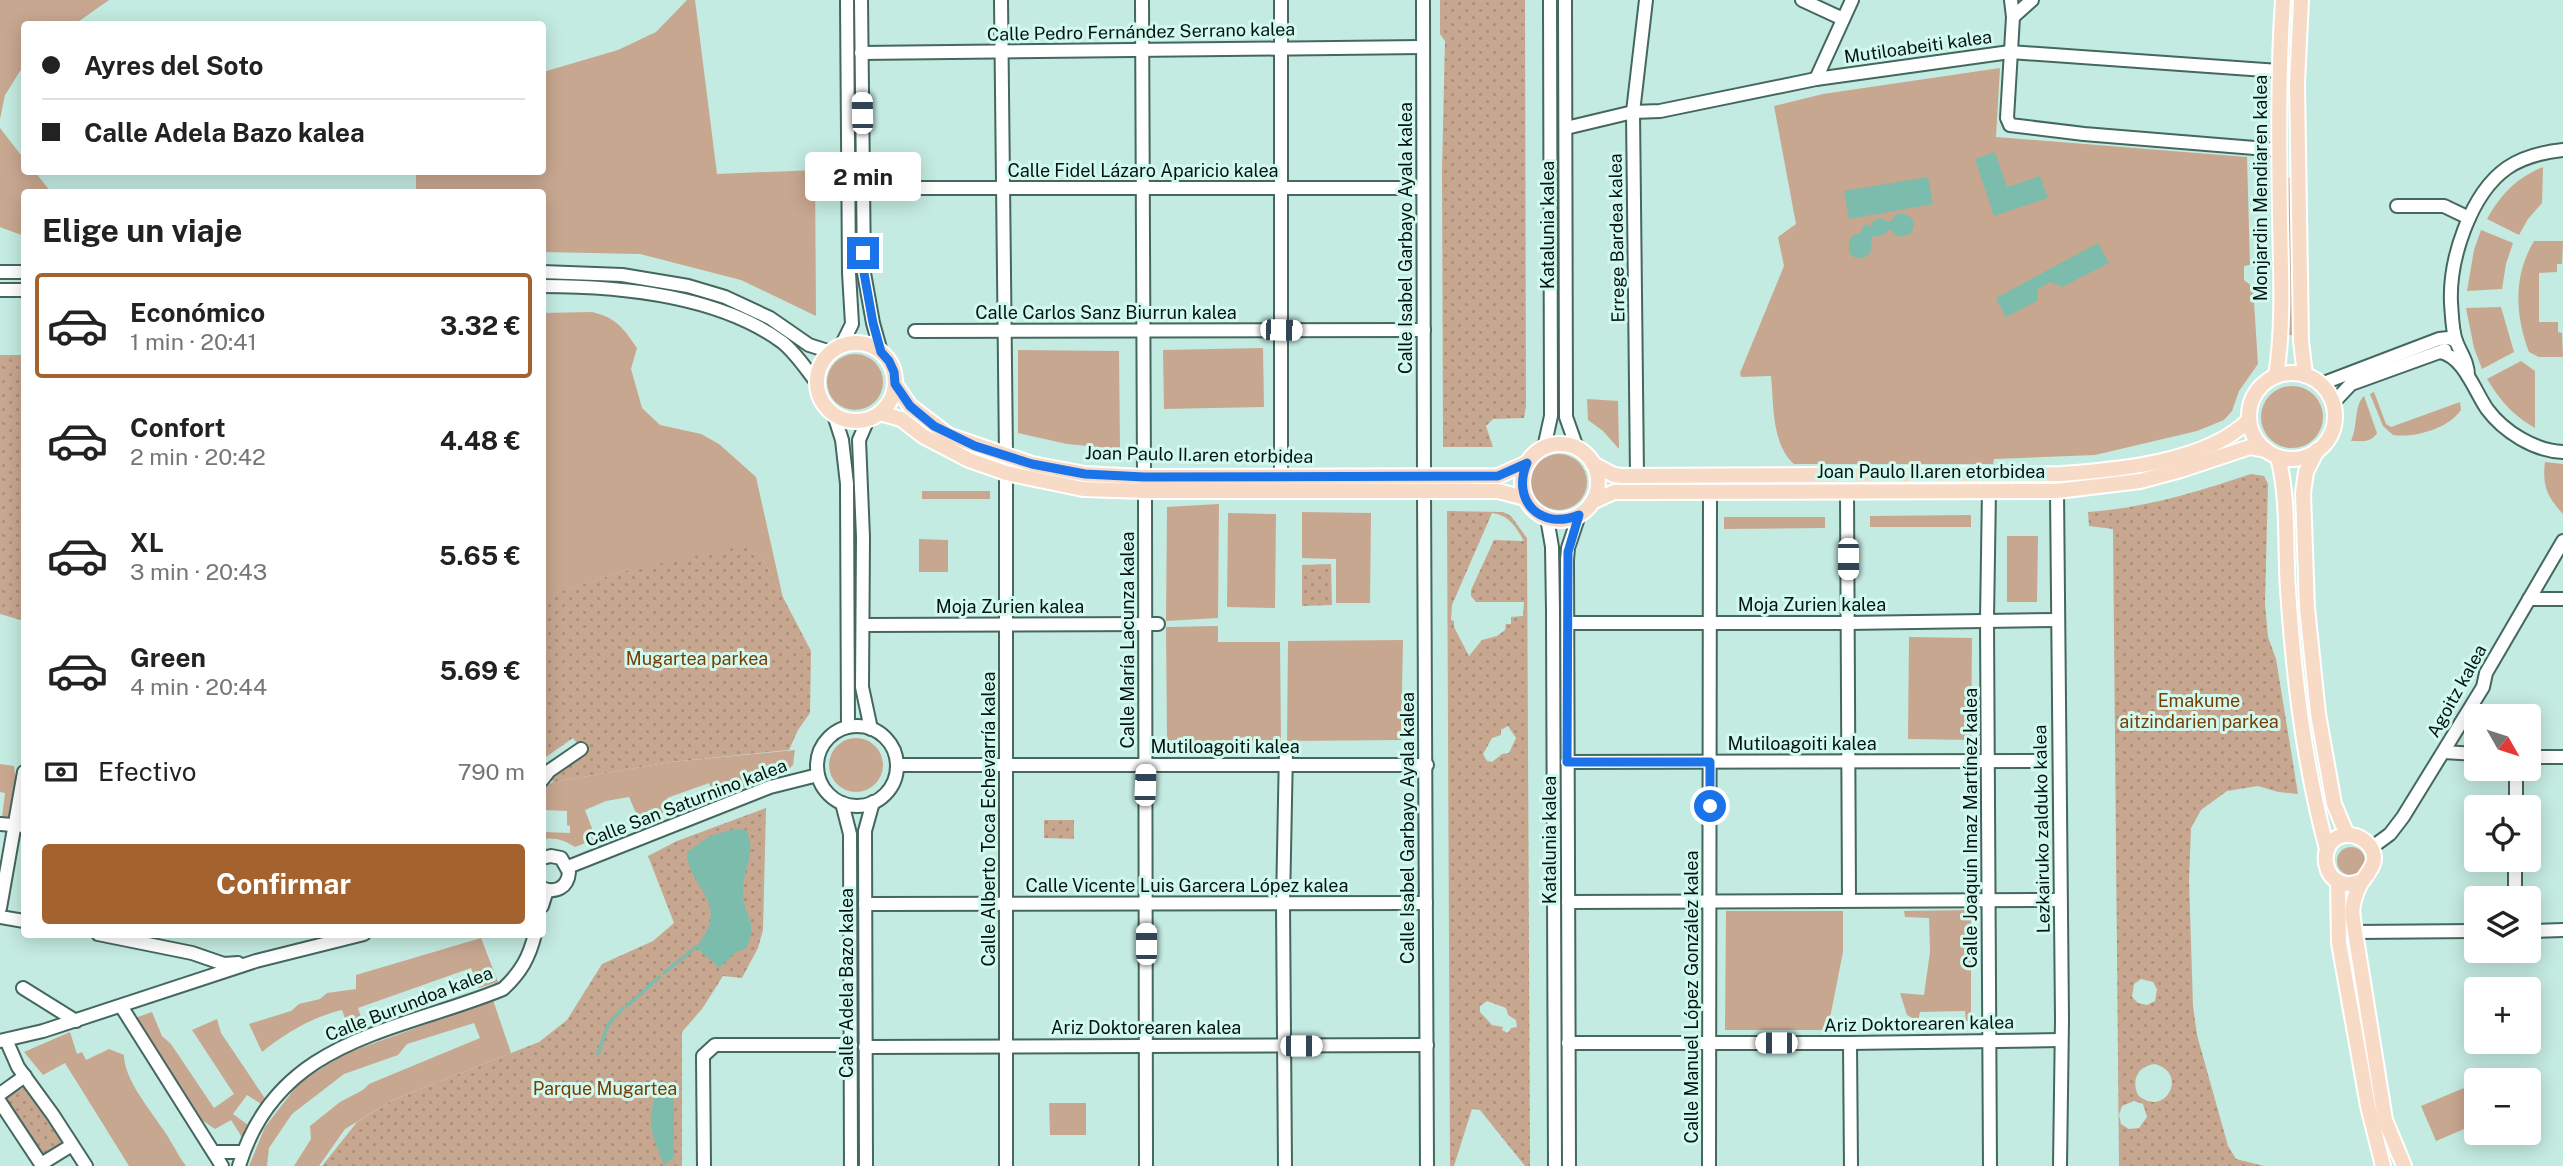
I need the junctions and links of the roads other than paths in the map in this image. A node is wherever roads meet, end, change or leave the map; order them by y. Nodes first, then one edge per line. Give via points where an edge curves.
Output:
1 (847, 0) edge
2 (861, 0) edge
3 (1001, 0) edge
4 (1142, 0) edge
5 (1281, 0) edge
6 (1423, 0) edge
7 (1550, 0) edge
8 (1564, 0) edge
9 (1646, 0) edge
10 (1802, 0) edge
11 (1852, 0) edge
12 (2011, 0) edge
13 (2032, 0) edge
14 (2283, 0) edge
15 (2301, 0) edge
16 (2013, 17) junction
17 (1843, 19) junction
18 (1422, 47) junction
19 (1281, 48) junction
20 (1142, 50) junction
21 (1002, 51) junction
22 (2010, 51) junction
23 (861, 53) junction
24 (2279, 71) junction
25 (1816, 79) junction
26 (1633, 112) junction
27 (1566, 128) junction
28 (2279, 150) junction
29 (2563, 150) edge
30 (1003, 188) junction
31 (1423, 188) junction
32 (856, 189) junction
33 (1141, 189) junction
34 (820, 190) dead end
35 (1280, 190) junction
36 (2396, 206) dead end
37 (2469, 218) junction
38 (0, 272) edge
39 (21, 272) edge
40 (546, 272) edge
41 (546, 286) edge
42 (0, 290) edge
43 (21, 290) edge
44 (1005, 330) junction
45 (1143, 330) junction
46 (1281, 330) junction
47 (1424, 330) junction
48 (915, 331) dead end
49 (2456, 341) junction
50 (836, 349) junction
51 (881, 352) junction
52 (2440, 352) junction
53 (2305, 375) junction
54 (2276, 376) junction
55 (2468, 376) junction
56 (817, 383) junction
57 (895, 384) junction
58 (2321, 384) junction
59 (2333, 403) junction
60 (834, 415) junction
61 (874, 416) junction
62 (2249, 420) junction
63 (2535, 444) junction
64 (2563, 444) edge
65 (1544, 448) junction
66 (1577, 448) junction
67 (2317, 450) junction
68 (2563, 452) edge
69 (2272, 454) junction
70 (1006, 456) junction
71 (1527, 463) junction
72 (1593, 464) junction
73 (1006, 473) junction
74 (1281, 476) junction
75 (1637, 476) junction
76 (1424, 482) junction
77 (1145, 484) junction
78 (1989, 490) junction
79 (1710, 491) junction
80 (1847, 491) junction
81 (2057, 491) junction
82 (1525, 498) junction
83 (1592, 502) junction
84 (1579, 515) junction
85 (1547, 518) junction
86 (2563, 541) edge
87 (2529, 599) junction
88 (2563, 599) edge
89 (1987, 620) junction
90 (2057, 621) junction
91 (1568, 623) junction
92 (1710, 623) junction
93 (1848, 623) junction
94 (1152, 624) junction
95 (863, 625) junction
96 (1006, 625) junction
97 (848, 727) junction
98 (871, 729) junction
99 (581, 749) dead end
100 (1286, 750) dead end
101 (2444, 752) junction
102 (2464, 753) edge
103 (2541, 757) edge
104 (2563, 757) edge
105 (1848, 761) junction
106 (1989, 761) junction
107 (2036, 761) dead end
108 (1567, 762) junction
109 (1710, 762) junction
110 (1285, 764) junction
111 (897, 765) junction
112 (1006, 765) junction
113 (1146, 765) junction
114 (1427, 765) junction
115 (546, 773) edge
116 (818, 775) junction
117 (873, 802) junction
118 (842, 803) junction
119 (21, 804) edge
120 (0, 824) edge
121 (19, 825) edge
122 (2347, 835) junction
123 (2371, 848) junction
124 (2327, 849) junction
125 (546, 857) edge
126 (568, 867) junction
127 (2363, 880) junction
128 (2338, 881) junction
129 (546, 889) edge
130 (1710, 900) junction
131 (1849, 900) junction
132 (2060, 900) junction
133 (1989, 901) junction
134 (1568, 902) junction
135 (1006, 903) junction
136 (1146, 903) junction
137 (1426, 903) junction
138 (865, 904) junction
139 (1283, 904) junction
140 (0, 908) edge
141 (0, 917) edge
142 (21, 920) edge
143 (2563, 930) edge
144 (2464, 931) edge
145 (2541, 931) edge
146 (2355, 932) junction
147 (118, 938) edge
148 (348, 938) edge
149 (534, 938) edge
150 (192, 953) junction
151 (256, 961) junction
152 (197, 980) junction
153 (23, 988) dead end
154 (121, 1006) junction
155 (76, 1021) junction
156 (2061, 1040) junction
157 (1990, 1041) junction
158 (3, 1042) edge
159 (1568, 1043) junction
160 (1710, 1043) junction
161 (1850, 1043) junction
162 (851, 1045) junction
163 (1146, 1045) junction
164 (1427, 1045) junction
165 (1007, 1046) junction
166 (1285, 1046) junction
167 (865, 1047) junction
168 (25, 1076) junction
169 (0, 1094) edge
170 (0, 1102) edge
171 (72, 1145) junction
172 (214, 1152) junction
173 (243, 1152) junction
174 (86, 1166) edge
175 (222, 1166) edge
176 (239, 1166) edge
177 (704, 1166) edge
178 (851, 1166) edge
179 (866, 1166) edge
180 (1006, 1166) edge
181 (1146, 1166) edge
182 (1286, 1166) edge
183 (1427, 1166) edge
184 (1555, 1166) edge
185 (1569, 1166) edge
186 (1710, 1166) edge
187 (1851, 1166) edge
188 (1990, 1166) edge
189 (2060, 1166) edge
190 (2383, 1166) edge
191 (2404, 1166) edge

1 - 32 street
2 - 23 street
3 - 21 street
4 - 20 street, Calle María Lacunza kalea
5 - 19 street
6 - 18 street, Calle Isabel Garbayo Ayala kalea
7 - 65 street, Katalunia kalea via 1551,416
8 - 27 street, Katalunia kalea
9 - 26 street, Errege Bardea kalea
10 - 17 street
11 - 17 street
12 - 16 street
13 - 16 street
14 - 24 main road, Monjardin Mendiaren kalea
15 - 53 main road, Monjardin Mendiaren kalea via 2297,83
16 - 22 street
17 - 25 street
18 - 19 street, Calle Pedro Fernández Serrano kalea
18 - 31 street, Calle Isabel Garbayo Ayala kalea
19 - 20 street, Calle Pedro Fernández Serrano kalea
19 - 35 street
20 - 21 street, Calle Pedro Fernández Serrano kalea
20 - 33 street, Calle María Lacunza kalea
21 - 23 street, Calle Pedro Fernández Serrano kalea
21 - 30 street
22 - 24 street, Mutiloabeiti kalea
22 - 25 street, Mutiloabeiti kalea
22 - 28 street via 2010,125
23 - 32 street
24 - 28 main road, Monjardin Mendiaren kalea
25 - 26 street, Mutiloabeiti kalea via 1660,111
26 - 27 street, Mutiloabeiti kalea
26 - 75 street, Errege Bardea kalea
27 - 66 street, Katalunia kalea via 1566,417
28 - 54 main road, Monjardin Mendiaren kalea via 2282,340
29 - 37 street via 2535,155 2507,168 2483,193
30 - 32 street, Calle Fidel Lázaro Aparicio kalea
30 - 33 street, Calle Fidel Lázaro Aparicio kalea
30 - 44 street
31 - 35 street, Calle Fidel Lázaro Aparicio kalea
31 - 47 street, Calle Isabel Garbayo Ayala kalea
32 - 34 street, Calle Fidel Lázaro Aparicio kalea
32 - 50 street via 849,273 852,324
32 - 51 street via 864,273
33 - 35 street, Calle Fidel Lázaro Aparicio kalea
33 - 45 street, Calle María Lacunza kalea
35 - 46 street
36 - 37 street via 2444,206
37 - 49 street via 2451,274
38 - 39 street
40 - 50 street via 622,275 688,286 770,318 809,345
41 - 56 street via 621,289 722,312 784,344
42 - 43 street
44 - 45 street, Calle Carlos Sanz Biurrun kalea
44 - 48 street, Calle Carlos Sanz Biurrun kalea
44 - 70 street
45 - 46 street, Calle Carlos Sanz Biurrun kalea
45 - 77 street, Calle María Lacunza kalea
46 - 47 street, Calle Carlos Sanz Biurrun kalea
46 - 74 street
47 - 76 street, Calle Isabel Garbayo Ayala kalea
49 - 52 street
49 - 55 street
49 - 58 street via 2439,339
50 - 51 main road via 862,344
50 - 56 main road via 823,361
51 - 57 main road via 894,372
52 - 55 street via 2454,357
52 - 59 street via 2351,384
53 - 54 main road
53 - 58 main road
54 - 62 main road via 2259,389
55 - 63 street via 2488,411 2507,429
56 - 60 main road via 819,396
57 - 61 main road via 888,405
57 - 70 main road, Joan Paulo II.aren etorbidea via 910,406 934,426
58 - 59 main road
59 - 67 main road via 2333,429
60 - 61 main road via 845,420
60 - 97 street via 847,484
61 - 73 main road, Joan Paulo II.aren etorbidea via 901,419 969,460
61 - 95 street via 859,440
62 - 69 main road via 2254,436
62 - 75 main road, Joan Paulo II.aren etorbidea via 2215,443 2105,471
63 - 64 street
63 - 68 street
65 - 66 main road
65 - 71 main road
66 - 72 main road
67 - 69 main road via 2292,459
67 - 122 main road via 2306,472 2303,493 2307,608 2318,714 2334,804
69 - 81 main road, Joan Paulo II.aren etorbidea via 2250,447 2140,481
69 - 124 main road via 2285,493 2285,550 2300,718
70 - 77 main road, Joan Paulo II.aren etorbidea
71 - 76 main road, Joan Paulo II.aren etorbidea via 1498,476
71 - 82 main road via 1522,474
72 - 75 main road, Joan Paulo II.aren etorbidea via 1614,475
72 - 83 main road via 1597,489
73 - 77 main road, Joan Paulo II.aren etorbidea via 1083,489
73 - 96 street, Calle Alberto Toca Echevarría kalea
74 - 76 main road, Joan Paulo II.aren etorbidea
74 - 77 main road, Joan Paulo II.aren etorbidea
76 - 77 main road, Joan Paulo II.aren etorbidea
76 - 82 main road, Joan Paulo II.aren etorbidea
76 - 114 street, Calle Isabel Garbayo Ayala kalea
77 - 94 street, Calle María Lacunza kalea
78 - 80 main road, Joan Paulo II.aren etorbidea
78 - 81 main road, Joan Paulo II.aren etorbidea
78 - 89 street, Calle Joaquín Imaz Martínez kalea
79 - 80 main road, Joan Paulo II.aren etorbidea
79 - 83 main road, Joan Paulo II.aren etorbidea via 1615,492
79 - 92 street, Calle Manuel López González kalea
80 - 93 street
81 - 90 street, Lezkairuko zalduko kalea
82 - 85 main road
83 - 84 main road
84 - 85 main road
84 - 91 street, Katalunia kalea via 1568,548
85 - 184 street, Katalunia kalea via 1553,551
86 - 87 street, Agoitz kalea
87 - 88 street
87 - 101 street, Agoitz kalea
89 - 90 street, Moja Zurien kalea
89 - 93 street, Moja Zurien kalea
89 - 106 street, Calle Joaquín Imaz Martínez kalea
90 - 132 street, Lezkairuko zalduko kalea
91 - 92 street, Moja Zurien kalea
91 - 108 street, Katalunia kalea
92 - 93 street, Moja Zurien kalea
92 - 109 street, Calle Manuel López González kalea
93 - 105 street
94 - 96 street, Moja Zurien kalea
94 - 113 street, Calle María Lacunza kalea
95 - 96 street, Moja Zurien kalea
95 - 98 street via 862,687
96 - 112 street, Calle Alberto Toca Echevarría kalea
97 - 98 street
97 - 116 street via 820,750
98 - 111 street via 889,743
99 - 115 street
100 - 110 street
101 - 102 street
101 - 123 street, Agoitz kalea via 2403,817
103 - 104 street
105 - 106 street, Mutiloagoiti kalea
105 - 109 street, Mutiloagoiti kalea
105 - 131 street
106 - 107 street, Mutiloagoiti kalea
106 - 133 street, Calle Joaquín Imaz Martínez kalea
108 - 109 street, Mutiloagoiti kalea
108 - 134 street, Katalunia kalea
109 - 130 street, Calle Manuel López González kalea
110 - 113 street, Mutiloagoiti kalea
110 - 114 street, Mutiloagoiti kalea
110 - 139 street
111 - 112 street, Mutiloagoiti kalea
111 - 117 street via 890,787
112 - 113 street, Mutiloagoiti kalea
112 - 135 street, Calle Alberto Toca Echevarría kalea
113 - 136 street, Calle María Lacunza kalea
114 - 137 street, Calle Isabel Garbayo Ayala kalea
116 - 118 street via 831,797
116 - 126 street, Calle San Saturnino kalea via 771,787
117 - 118 street
117 - 138 street, Calle Adela Bazo kalea via 864,831
118 - 162 street, Calle Adela Bazo kalea via 850,834
119 - 121 street
120 - 121 street
121 - 140 street
122 - 123 main road via 2361,838
122 - 124 main road
123 - 127 main road via 2372,869
124 - 128 main road via 2327,869
125 - 126 street via 556,856
126 - 129 street via 569,878 563,887
127 - 128 main road via 2351,884
127 - 146 main road via 2353,906
128 - 190 main road via 2339,943
130 - 131 street
130 - 134 street
130 - 160 street, Calle Manuel López González kalea
131 - 133 street
132 - 133 street
132 - 156 street, Lezkairuko zalduko kalea
133 - 157 street, Calle Joaquín Imaz Martínez kalea
134 - 159 street, Katalunia kalea
135 - 136 street, Calle Vicente Luis Garcera López kalea
135 - 138 street, Calle Vicente Luis Garcera López kalea
135 - 165 street, Calle Alberto Toca Echevarría kalea
136 - 139 street, Calle Vicente Luis Garcera López kalea
136 - 163 street, Calle María Lacunza kalea
137 - 139 street, Calle Vicente Luis Garcera López kalea
137 - 164 street, Calle Isabel Garbayo Ayala kalea
138 - 167 street, Calle Adela Bazo kalea
139 - 166 street
141 - 142 street
143 - 145 street
144 - 146 street
146 - 191 main road via 2385,1120
147 - 150 street
148 - 151 street
149 - 173 street, Calle Burundoa kalea via 529,957 503,989 356,1040 297,1074 267,1108
150 - 151 street via 224,964
150 - 152 street
151 - 152 street
152 - 154 street
153 - 155 street
154 - 155 street
154 - 172 street
155 - 158 street
156 - 157 street, Ariz Doktorearen kalea
156 - 189 street, Lezkairuko zalduko kalea
157 - 161 street, Ariz Doktorearen kalea
157 - 188 street, Calle Joaquín Imaz Martínez kalea
158 - 168 street
159 - 160 street, Ariz Doktorearen kalea
159 - 185 street, Katalunia kalea
160 - 161 street, Ariz Doktorearen kalea
160 - 186 street, Calle Manuel López González kalea
161 - 187 street
162 - 177 street via 715,1045 707,1051 703,1056
162 - 178 street, Calle Adela Bazo kalea
163 - 165 street, Ariz Doktorearen kalea
163 - 166 street, Ariz Doktorearen kalea
163 - 181 street, Calle María Lacunza kalea
164 - 166 street, Ariz Doktorearen kalea
164 - 183 street, Calle Isabel Garbayo Ayala kalea
165 - 167 street, Ariz Doktorearen kalea
165 - 180 street, Calle Alberto Toca Echevarría kalea
166 - 182 street
167 - 179 street, Calle Adela Bazo kalea
168 - 169 street
168 - 171 street
170 - 171 street via 41,1164
171 - 174 street
172 - 173 street
172 - 175 street
173 - 176 street, Calle Burundoa kalea

